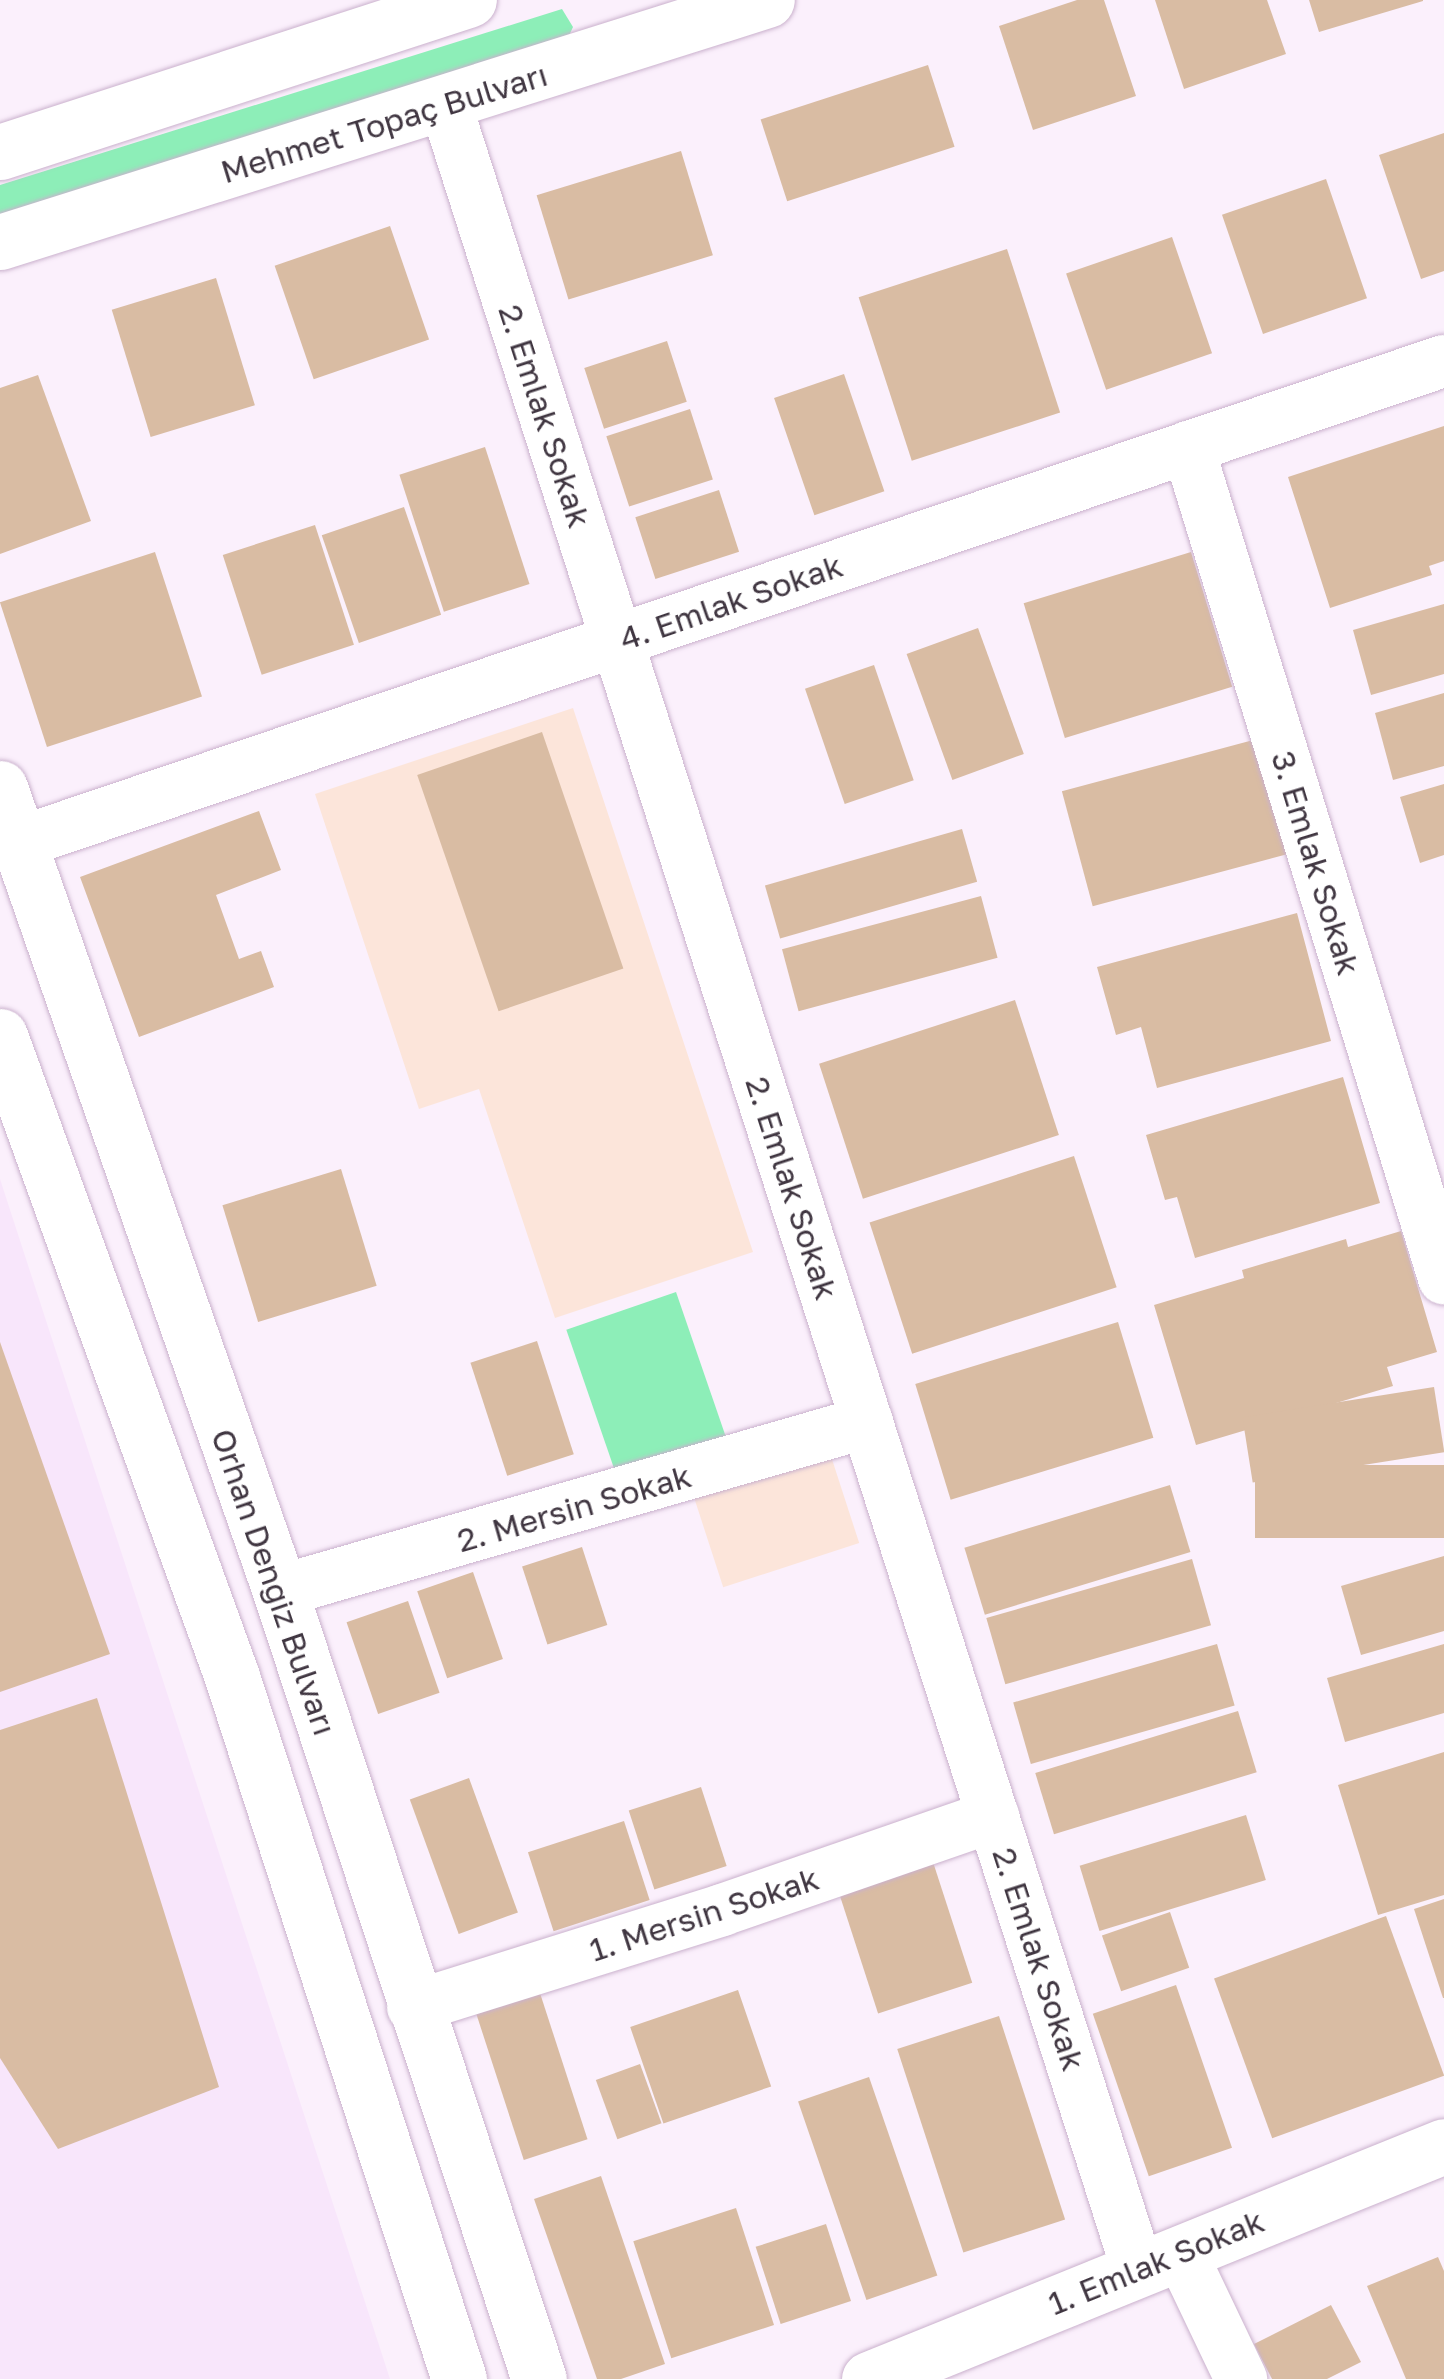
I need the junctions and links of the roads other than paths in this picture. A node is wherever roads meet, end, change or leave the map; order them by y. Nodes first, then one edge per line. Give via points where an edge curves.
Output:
1 (469, 0) edge
2 (767, 0) edge
3 (645, 18) edge
4 (446, 106) junction
5 (0, 152) edge
6 (6, 242) edge
7 (1444, 360) edge
8 (1188, 447) junction
9 (617, 640) junction
10 (0, 788) edge
11 (18, 843) junction
12 (0, 1036) edge
13 (1444, 1278) edge
14 (867, 1422) junction
15 (280, 1592) junction
16 (992, 1816) junction
17 (413, 2007) junction
18 (1443, 2150) edge
19 (1160, 2261) junction
20 (459, 2379) edge
21 (539, 2379) edge
22 (868, 2379) edge
23 (1240, 2379) edge

1 - 5 main road
2 - 3 main road, Mehmet Topaç Bulvarı
3 - 4 main road, Mehmet Topaç Bulvarı
4 - 6 main road, Mehmet Topaç Bulvarı
4 - 9 street, 2. Emlak Sokak
7 - 8 street, 4. Emlak Sokak
8 - 9 street, 4. Emlak Sokak
8 - 13 street, 3. Emlak Sokak
9 - 11 street, 4. Emlak Sokak
9 - 14 street, 2. Emlak Sokak
10 - 11 main road, Orhan Dengiz Bulvarı
11 - 15 main road, Orhan Dengiz Bulvarı
12 - 20 main road via 232,1677
14 - 15 street, 2. Mersin Sokak
14 - 16 street, 2. Emlak Sokak
15 - 17 main road, Orhan Dengiz Bulvarı
16 - 17 street, 1. Mersin Sokak
16 - 19 street, 2. Emlak Sokak
17 - 21 main road, Orhan Dengiz Bulvarı
18 - 19 main road, 1. Emlak Sokak
19 - 22 main road, 1. Emlak Sokak
19 - 23 street, 2. Emlak Sokak

